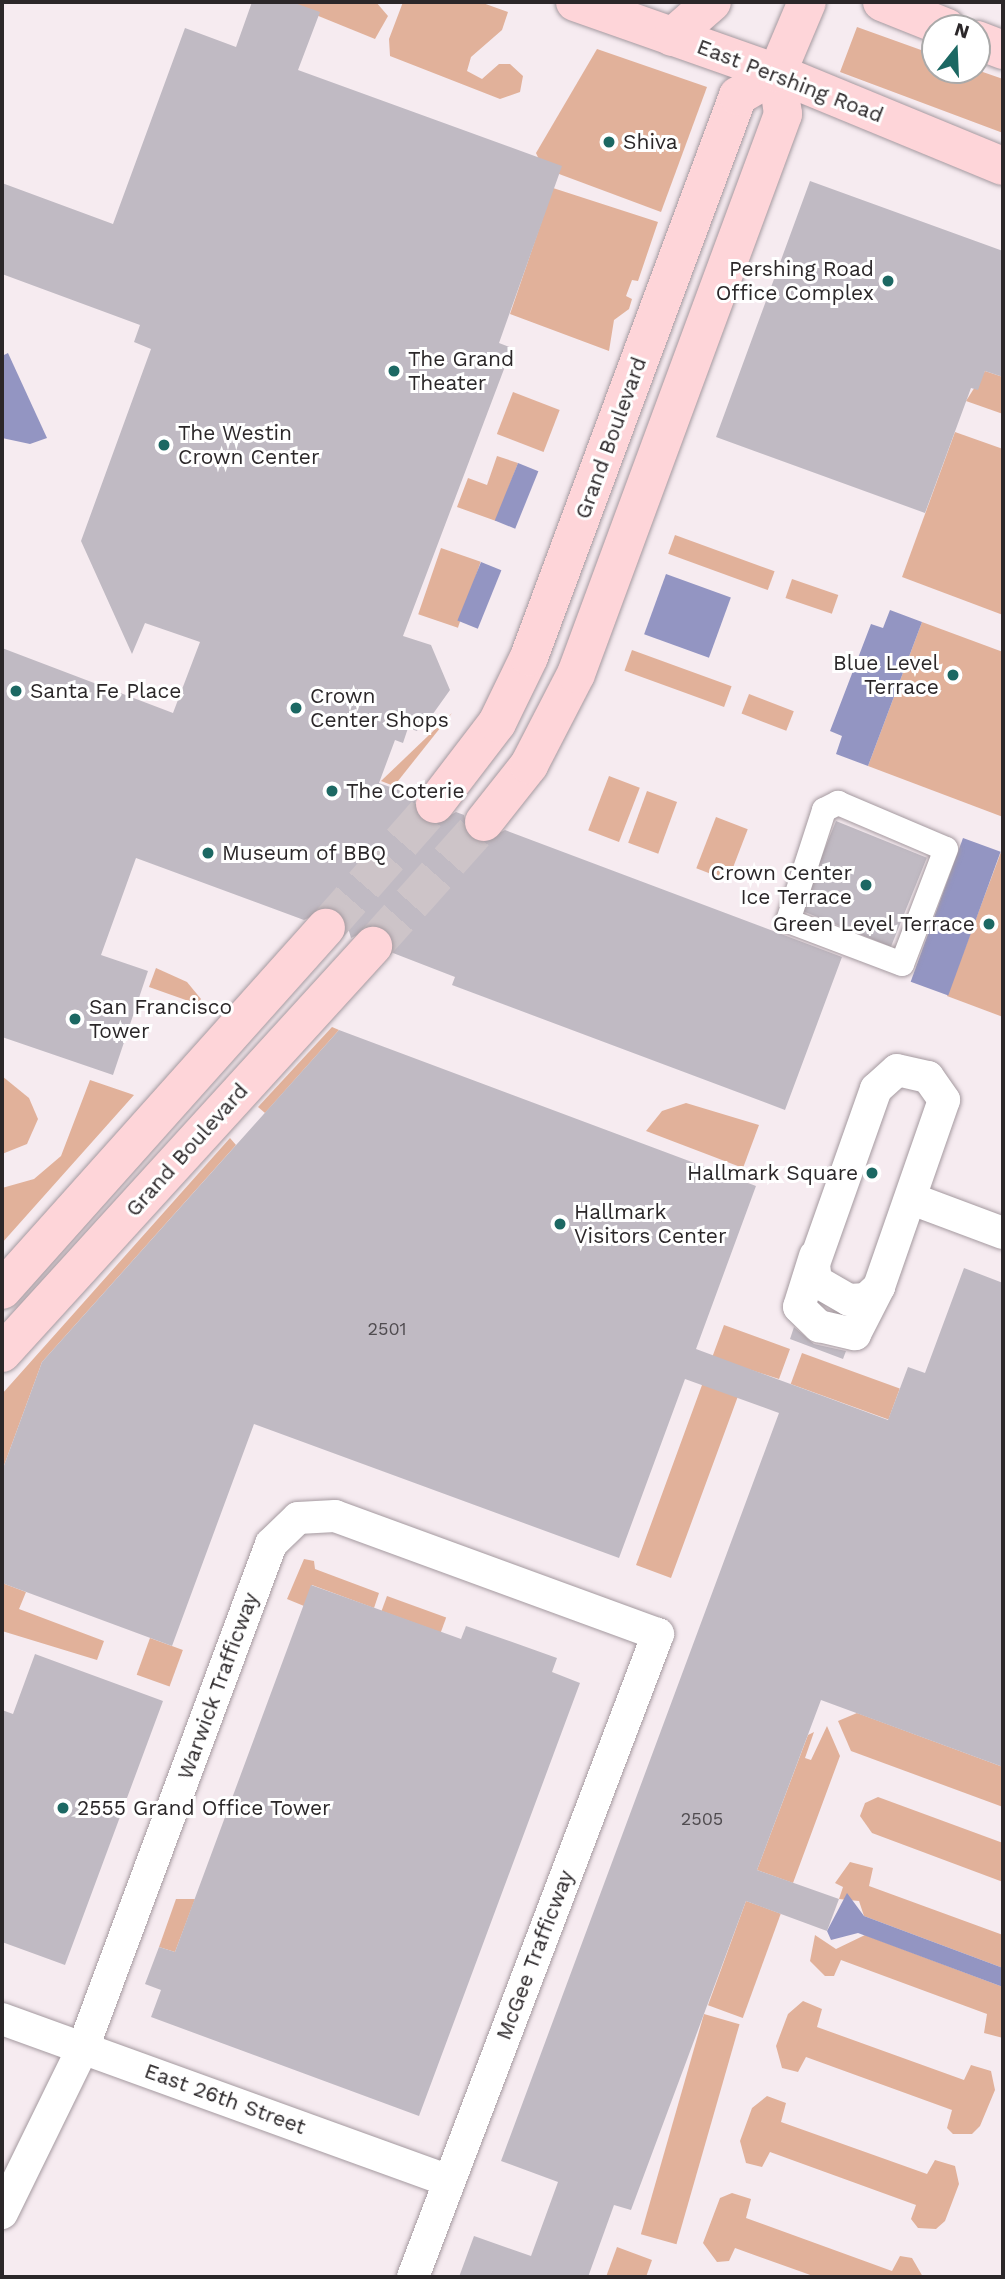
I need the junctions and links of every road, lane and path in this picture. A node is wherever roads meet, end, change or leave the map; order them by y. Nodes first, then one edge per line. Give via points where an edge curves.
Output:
1 (575, 2) edge
2 (712, 2) edge
3 (807, 2) edge
4 (882, 2) edge
5 (921, 18) edge
6 (672, 37) junction
7 (777, 73) junction
8 (1003, 166) edge
9 (435, 804) tunnel mouth
10 (484, 822) tunnel mouth
11 (787, 913) joint
12 (326, 928) tunnel mouth
13 (373, 946) tunnel mouth
14 (912, 1199) junction
15 (1003, 1233) edge
16 (2, 1290) edge
17 (2, 1353) edge
18 (658, 1634) joint
19 (2, 2019) edge
20 (83, 2048) junction
21 (449, 2181) junction
22 (2, 2213) edge
23 (413, 2277) edge

1 - 6 main road, East Pershing Road
2 - 6 main road
3 - 7 main road
4 - 5 main road
6 - 7 main road, East Pershing Road
7 - 8 main road, East Pershing Road
7 - 9 main road, Grand Boulevard via 738,96 529,657 497,723
7 - 10 main road via 783,114 576,674 529,765
11 - 11 street via 793,927 902,964 946,849 830,804
12 - 16 main road
13 - 17 main road, Grand Boulevard
14 - 14 street via 879,1287 866,1300 831,1294 816,1281 820,1241 876,1089 897,1070 929,1077 944,1100
14 - 15 street
18 - 20 street, Warwick Trafficway via 335,1516 288,1523 271,1544
18 - 21 street, McGee Trafficway
19 - 20 street, East 26th Street
20 - 21 street, East 26th Street
20 - 22 street, Warwick Trafficway
21 - 23 street, McGee Trafficway

